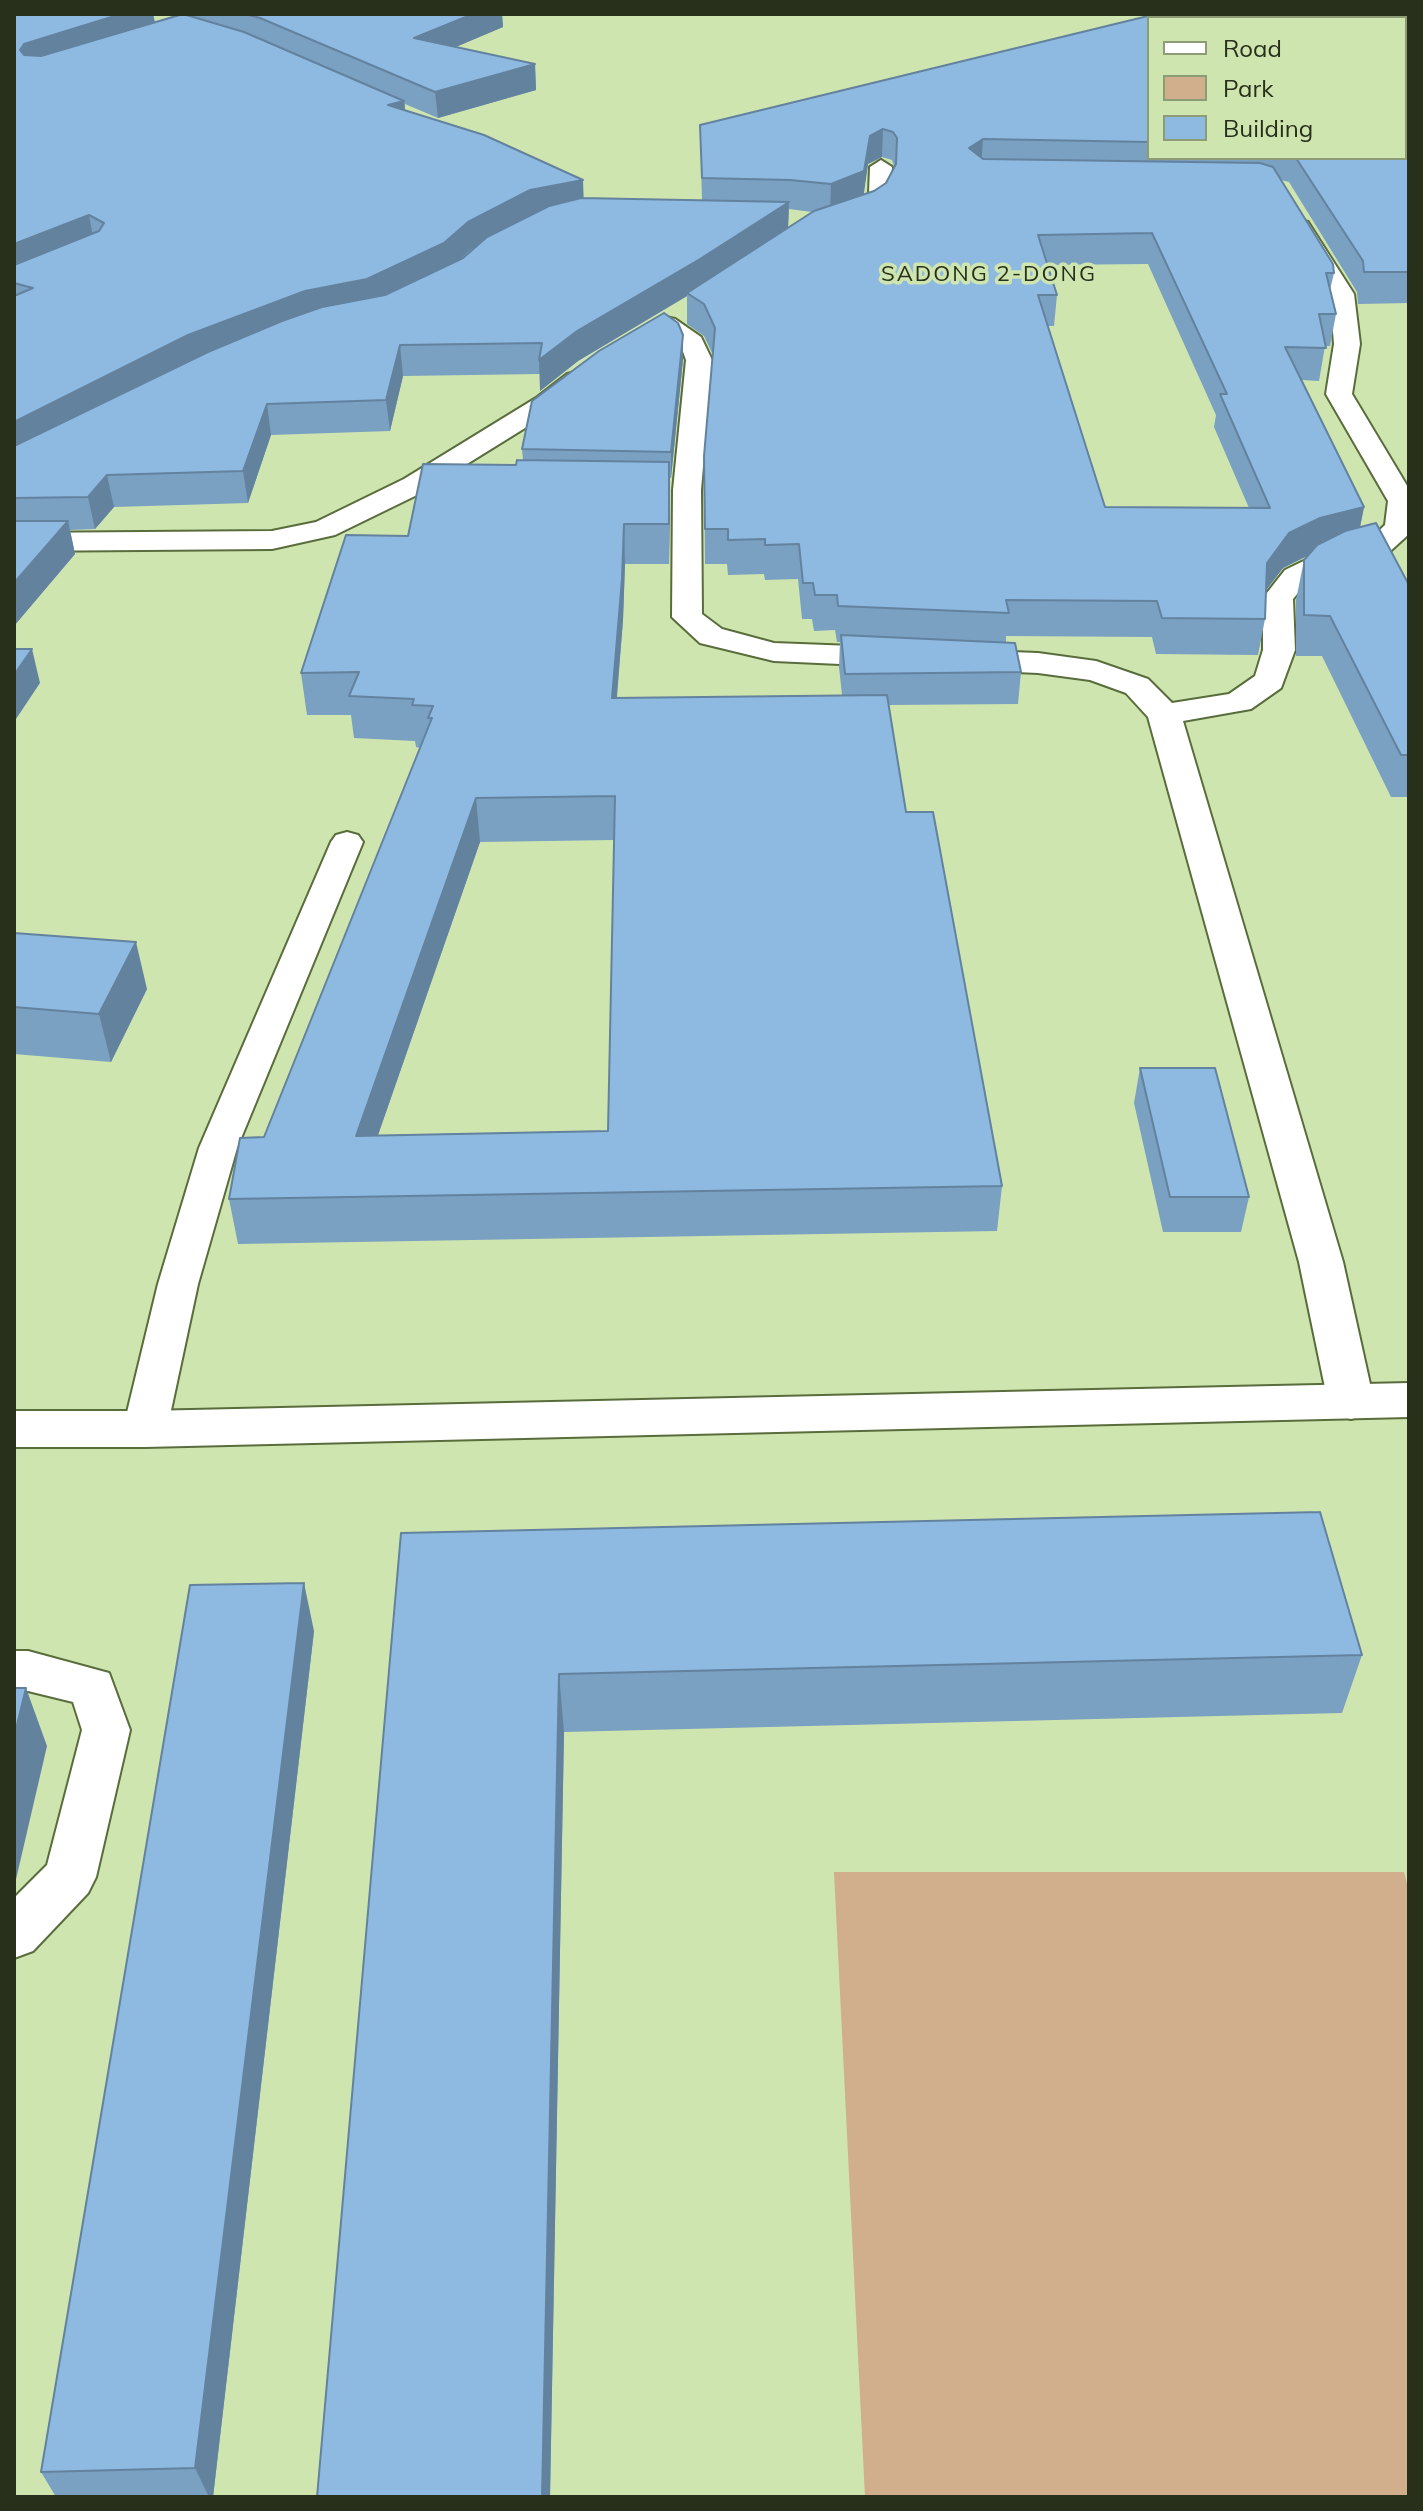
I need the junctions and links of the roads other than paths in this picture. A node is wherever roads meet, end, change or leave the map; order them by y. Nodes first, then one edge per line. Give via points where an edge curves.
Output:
1 (881, 167) edge
2 (1284, 201) edge
3 (822, 225) edge
4 (665, 324) edge
5 (589, 369) edge
6 (414, 485) junction
7 (505, 487) edge
8 (656, 489) edge
9 (687, 490) junction
10 (14, 542) edge
11 (1164, 714) junction
12 (347, 842) dead end
13 (1409, 1400) edge
14 (1351, 1402) junction
15 (14, 1429) edge
16 (145, 1429) junction
17 (14, 1671) edge
18 (14, 1934) edge

1 - 3 street via 875,205
2 - 11 street via 1342,294 1347,344 1339,394 1402,501 1399,528 1377,548 1296,576 1278,598 1279,650 1270,681 1239,702
4 - 9 street via 692,342 699,360
5 - 6 street via 545,404
6 - 7 street
6 - 10 street via 325,529 272,540
8 - 9 street
9 - 11 street via 687,617 711,636 774,652 1038,663 1096,671 1137,686
11 - 14 street via 1321,1262
12 - 16 lane via 218,1148 178,1284
13 - 14 street
14 - 16 street
15 - 16 street
17 - 18 lane via 92,1687 106,1730 70,1877

